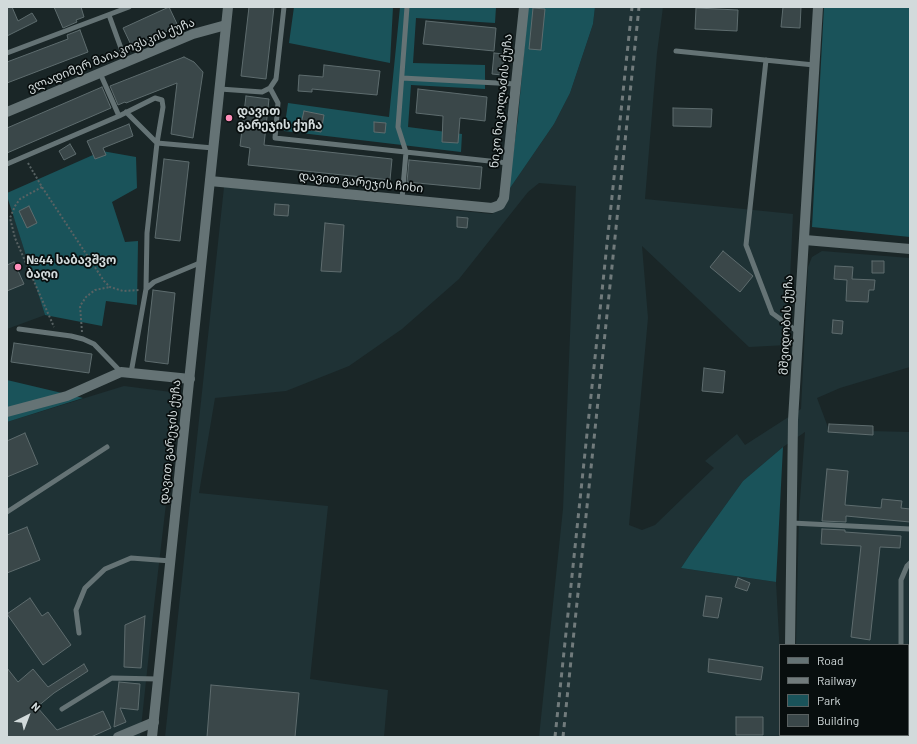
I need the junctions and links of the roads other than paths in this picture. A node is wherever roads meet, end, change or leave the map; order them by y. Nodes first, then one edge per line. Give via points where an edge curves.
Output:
1 (129, 7) edge
2 (228, 7) edge
3 (284, 7) edge
4 (407, 7) edge
5 (524, 7) edge
6 (818, 7) edge
7 (109, 15) junction
8 (226, 25) junction
9 (676, 51) dead end
10 (7, 53) edge
11 (766, 60) junction
12 (126, 62) junction
13 (814, 65) junction
14 (100, 73) junction
15 (402, 78) junction
16 (516, 84) junction
17 (270, 88) junction
18 (220, 89) junction
19 (7, 112) edge
20 (126, 112) junction
21 (119, 116) junction
22 (157, 143) junction
23 (214, 148) junction
24 (406, 152) junction
25 (508, 163) junction
26 (7, 164) edge
27 (210, 181) junction
28 (504, 198) joint
29 (402, 199) junction
30 (805, 240) junction
31 (910, 249) edge
32 (202, 262) junction
33 (146, 289) junction
34 (19, 329) dead end
35 (799, 332) junction
36 (126, 373) junction
37 (190, 379) junction
38 (7, 412) edge
39 (106, 447) dead end
40 (7, 512) edge
41 (792, 523) junction
42 (910, 529) edge
43 (171, 561) junction
44 (910, 564) edge
45 (79, 633) dead end
46 (790, 644) edge
47 (901, 644) edge
48 (158, 679) junction
49 (62, 710) dead end
50 (154, 722) junction
51 (118, 737) edge
52 (152, 737) edge

1 - 7 lane
2 - 8 main road, დავით გარეჯის ქუჩა
3 - 17 lane via 276,79
4 - 15 lane
5 - 16 main road, ნიკო ნიკოლაძის ქუჩა
6 - 13 main road, მშვიდობის ქუჩა
7 - 10 lane
7 - 12 lane
8 - 12 main road, ვლადიმერ მაიაკოვსკის ქუჩა via 193,34
8 - 18 main road, დავით გარეჯის ქუჩა
9 - 11 lane
11 - 13 lane
11 - 35 lane via 746,245 772,313
12 - 14 main road, ვლადიმერ მაიაკოვსკის ქუჩა
13 - 30 main road, მშვიდობის ქუჩა
14 - 19 main road, ვლადიმერ მაიაკოვსკის ქუჩა
14 - 21 lane
15 - 16 lane
15 - 24 lane via 398,127
16 - 25 main road, ნიკო ნიკოლაძის ქუჩა
17 - 18 lane via 262,92
17 - 24 lane via 278,102 274,138
18 - 23 main road, დავით გარეჯის ქუჩა
20 - 21 lane
20 - 22 lane
20 - 22 lane via 155,98 162,100
21 - 26 lane
22 - 23 lane
22 - 33 lane via 147,233
23 - 27 main road, დავით გარეჯის ქუჩა
24 - 25 lane
24 - 29 lane
25 - 28 main road, ნიკო ნიკოლაძის ქუჩა
27 - 29 main road, დავით გარეჯის ჩიხი
27 - 32 main road, დავით გარეჯის ქუჩა
28 - 29 main road, დავით გარეჯის ჩიხი via 500,204 492,208
30 - 31 main road
30 - 35 main road, მშვიდობის ქუჩა
32 - 33 lane via 154,282
32 - 37 main road, დავით გარეჯის ქუჩა
33 - 36 lane
34 - 36 lane via 83,339 94,344
35 - 41 main road, მშვიდობის ქუჩა via 793,420
36 - 37 main road
36 - 38 main road via 67,396
37 - 43 main road, დავით გარეჯის ქუჩა
39 - 40 lane
41 - 42 lane
41 - 46 main road, მშვიდობის ქუჩა
43 - 45 lane via 131,558 105,569 85,588 76,610
43 - 48 main road, დავით გარეჯის ქუჩა
44 - 47 lane via 902,580
48 - 49 lane via 112,678
48 - 50 main road, დავით გარეჯის ქუჩა
50 - 51 main road
50 - 52 main road, დავით გარეჯის ქუჩა

